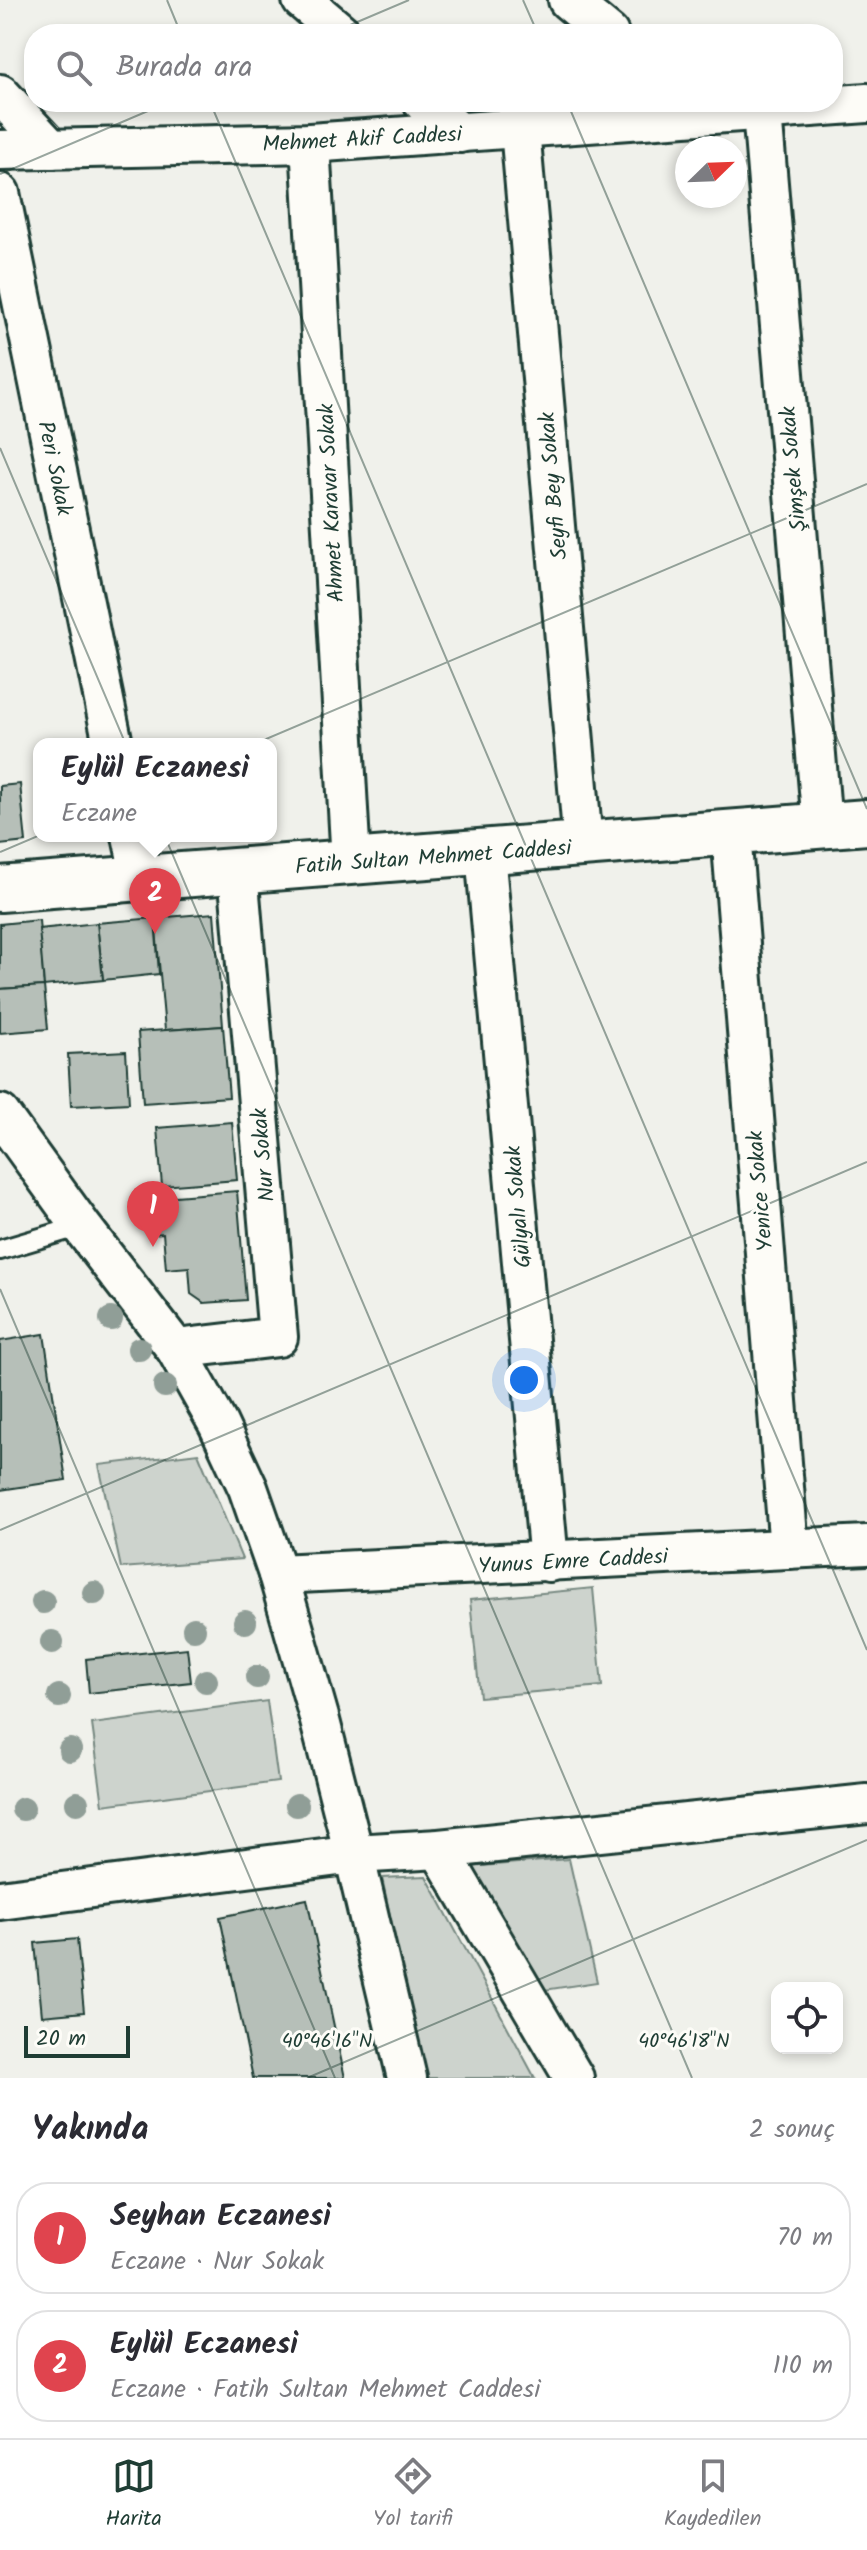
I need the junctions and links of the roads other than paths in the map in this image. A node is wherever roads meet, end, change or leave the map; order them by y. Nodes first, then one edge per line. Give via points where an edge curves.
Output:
1 (302, 0) edge
2 (568, 0) edge
3 (330, 24) edge
4 (597, 24) edge
5 (0, 94) edge
6 (867, 103) edge
7 (843, 105) edge
8 (435, 112) edge
9 (672, 112) edge
10 (762, 112) edge
11 (520, 129) junction
12 (460, 133) junction
13 (310, 143) junction
14 (51, 149) junction
15 (0, 150) edge
16 (0, 193) edge
17 (112, 738) edge
18 (867, 822) edge
19 (822, 826) junction
20 (731, 833) junction
21 (133, 842) edge
22 (583, 844) junction
23 (485, 852) junction
24 (351, 862) junction
25 (238, 871) junction
26 (141, 878) junction
27 (0, 889) edge
28 (0, 1114) edge
29 (81, 1226) junction
30 (0, 1250) edge
31 (176, 1349) junction
32 (867, 1545) edge
33 (789, 1549) junction
34 (549, 1562) junction
35 (278, 1574) junction
36 (867, 1804) edge
37 (439, 1849) junction
38 (354, 1854) junction
39 (0, 1900) edge
40 (407, 2078) edge
41 (574, 2078) edge

1 - 3 street
2 - 4 street
5 - 14 street
6 - 7 street, Mehmet Akif Caddesi
8 - 12 street
9 - 11 street, Mehmet Akif Caddesi
10 - 19 street, Şimşek Sokak
11 - 12 street, Mehmet Akif Caddesi
11 - 22 street, Seyfi Bey Sokak
12 - 13 street, Mehmet Akif Caddesi
13 - 14 street, Mehmet Akif Caddesi
13 - 24 street, Ahmet Karavar Sokak
14 - 15 street, Mehmet Akif Caddesi
16 - 17 street, Peri Sokak
18 - 19 street, Fatih Sultan Mehmet Caddesi
19 - 20 street, Fatih Sultan Mehmet Caddesi
20 - 22 street, Fatih Sultan Mehmet Caddesi
20 - 33 street, Yenice Sokak
21 - 26 street
22 - 23 street, Fatih Sultan Mehmet Caddesi
23 - 24 street, Fatih Sultan Mehmet Caddesi
23 - 34 street, Gülyalı Sokak
24 - 25 street, Fatih Sultan Mehmet Caddesi
25 - 26 street, Fatih Sultan Mehmet Caddesi
25 - 31 street, Nur Sokak via 278,1337
26 - 27 street, Fatih Sultan Mehmet Caddesi
28 - 29 street
29 - 30 lane
29 - 31 street
31 - 35 street via 248,1488
32 - 33 street, Yunus Emre Caddesi
33 - 34 street, Yunus Emre Caddesi
34 - 35 street, Yunus Emre Caddesi
35 - 38 street
36 - 37 street
37 - 38 street
37 - 41 street
38 - 39 street
38 - 40 street

